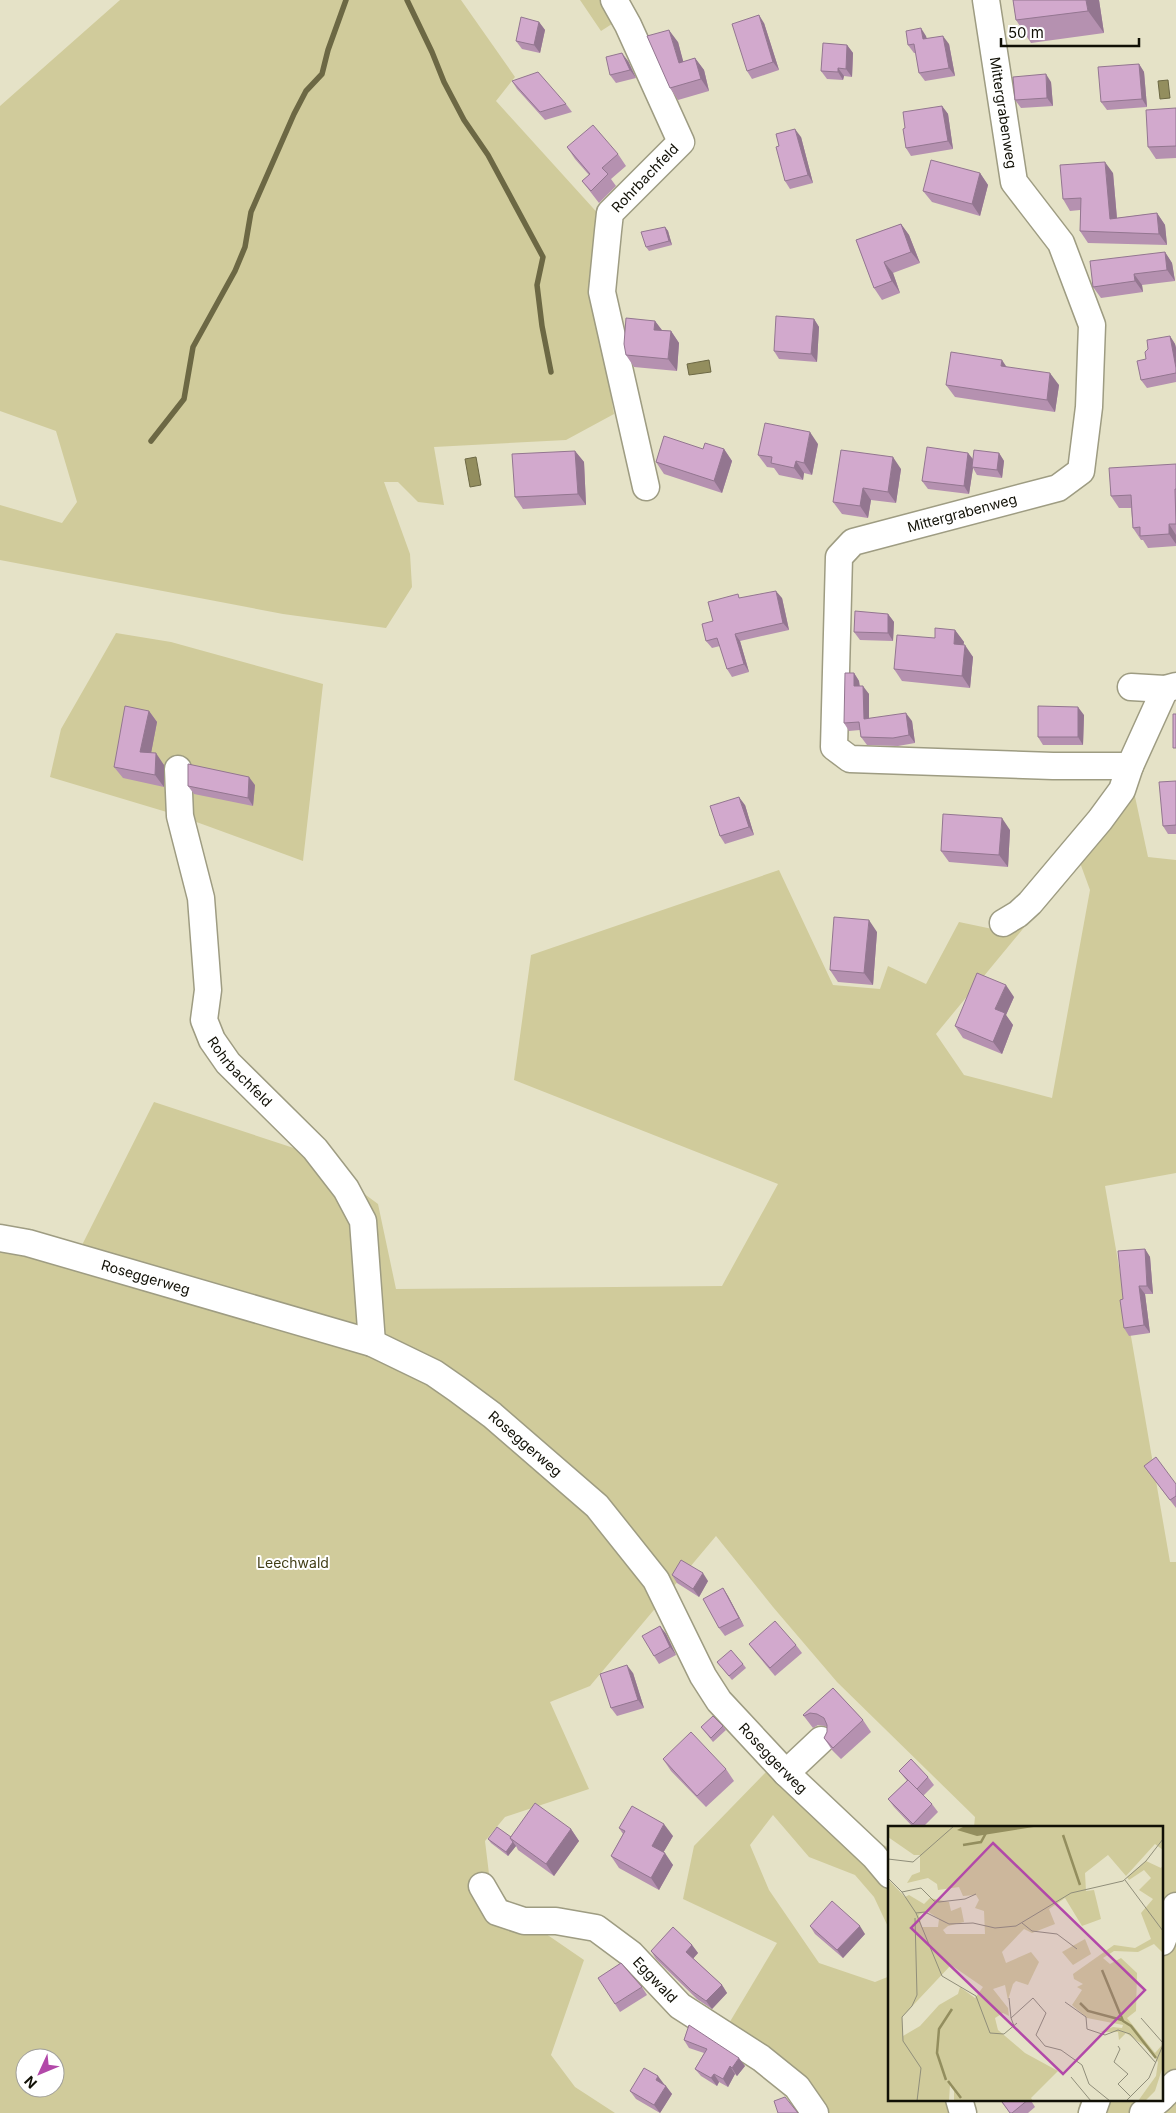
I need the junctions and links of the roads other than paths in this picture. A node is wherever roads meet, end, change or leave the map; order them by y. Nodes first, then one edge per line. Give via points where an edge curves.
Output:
1 (614, 0) edge
2 (986, 0) edge
3 (646, 487) dead end
4 (1131, 687) dead end
5 (1170, 687) edge
6 (1130, 766) junction
7 (178, 769) dead end
8 (1003, 923) dead end
9 (0, 1238) edge
10 (372, 1343) junction
11 (821, 1740) dead end
12 (786, 1773) junction
13 (888, 1873) edge
14 (482, 1886) dead end
15 (1176, 1906) edge
16 (1164, 1937) edge
17 (1176, 2083) edge
18 (1164, 2095) edge
19 (958, 2100) edge
20 (1098, 2100) edge
21 (1159, 2100) edge
22 (815, 2113) edge
23 (963, 2113) edge
24 (1092, 2113) edge
25 (1143, 2113) edge

1 - 3 street, Rohrbachfeld via 681,142 610,213 604,266 602,292
2 - 6 street, Mittergrabenweg via 1014,182 1061,243 1092,326 1089,407 1081,471 1058,488 853,542 839,558 834,748 850,759
4 - 5 street
5 - 6 street
6 - 8 street via 1122,790 1100,820 1030,903
7 - 10 street, Rohrbachfeld via 180,816 201,898 208,990 204,1020 212,1040 228,1063 315,1149 346,1190 363,1221
9 - 10 street, Roseggerweg
10 - 12 street, Roseggerweg via 434,1373 492,1414 597,1506 656,1580 703,1676 719,1700
11 - 12 street
12 - 13 street, Roseggerweg
14 - 22 street, Eggwald via 497,1912 524,1921 556,1920 596,1928 631,1954 680,2006 761,2058 797,2087
15 - 16 street
17 - 18 street
19 - 23 street
20 - 24 street
21 - 25 street

